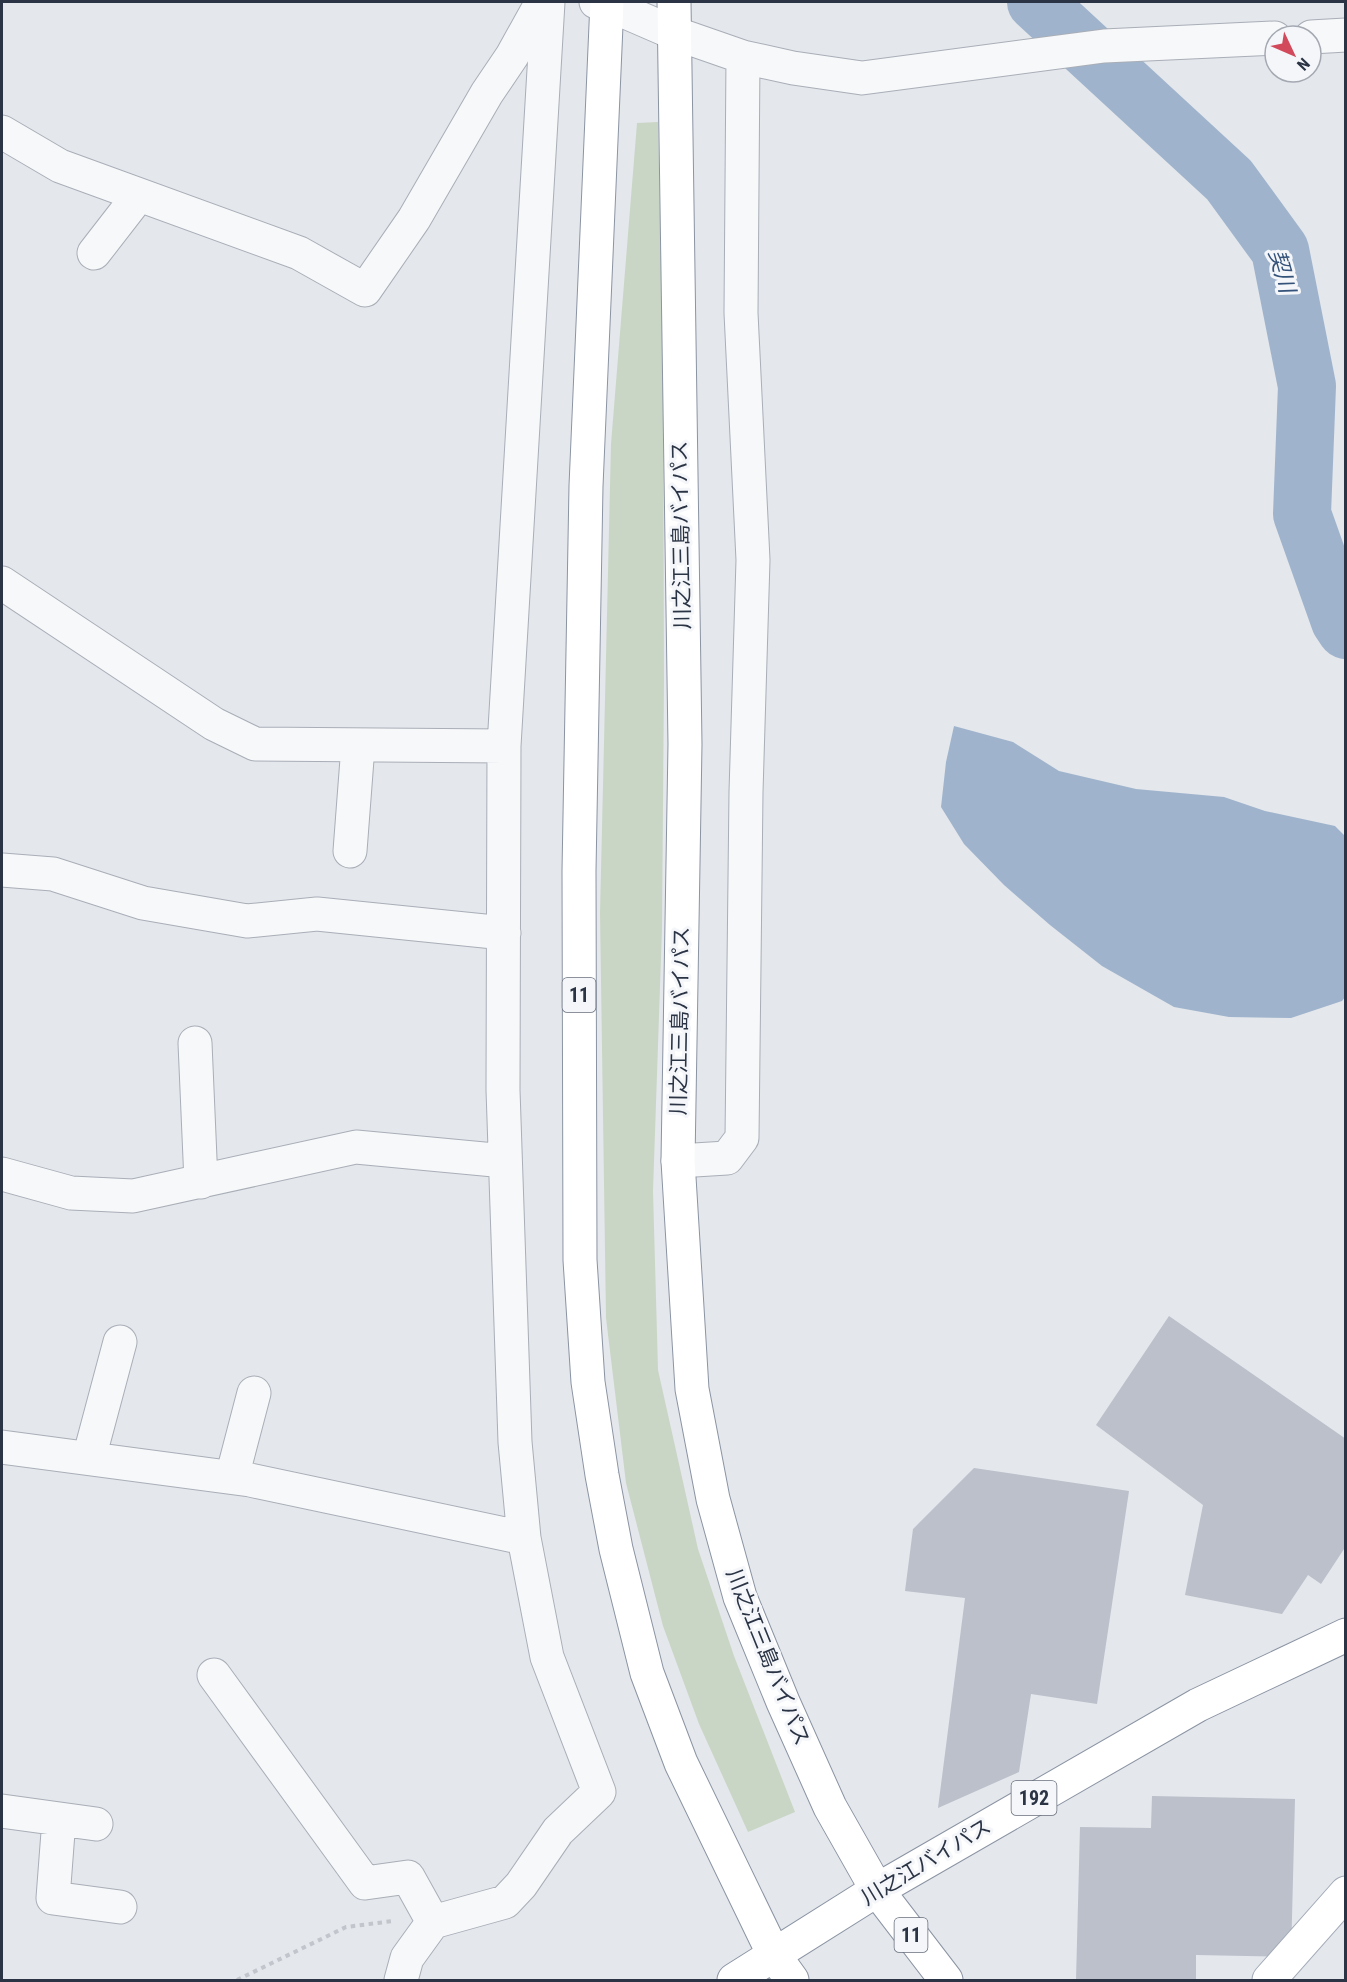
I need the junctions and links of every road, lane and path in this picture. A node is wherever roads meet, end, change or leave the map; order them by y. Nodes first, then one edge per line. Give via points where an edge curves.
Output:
1 (542, 2) edge
2 (548, 2) edge
3 (604, 2) edge
4 (674, 17) edge
5 (1346, 35) edge
6 (1323, 36) edge
7 (1263, 39) edge
8 (742, 57) junction
9 (2, 132) edge
10 (140, 195) junction
11 (94, 253) dead end
12 (2, 583) edge
13 (357, 746) junction
14 (504, 746) junction
15 (350, 851) dead end
16 (2, 870) edge
17 (504, 933) junction
18 (195, 1043) dead end
19 (505, 1161) junction
20 (678, 1161) junction
21 (2, 1174) edge
22 (201, 1182) junction
23 (120, 1342) dead end
24 (254, 1393) dead end
25 (2, 1447) edge
26 (89, 1458) junction
27 (232, 1477) junction
28 (524, 1538) junction
29 (1346, 1635) edge
30 (214, 1675) dead end
31 (2, 1811) edge
32 (59, 1819) junction
33 (96, 1824) dead end
34 (877, 1890) junction
35 (1346, 1893) edge
36 (120, 1907) dead end
37 (433, 1922) junction
38 (783, 1968) edge
39 (237, 1980) edge
40 (401, 1980) edge
41 (734, 1980) edge
42 (946, 1980) edge
43 (1269, 1980) edge

1 - 10 street via 414,219 365,290 299,253
2 - 14 street
3 - 4 street
3 - 38 main road, 11 via 586,486 580,847 580,1260 588,1382 616,1550 647,1672 681,1763
4 - 8 street
4 - 20 main road, 川之江三島バイパス / 11 via 685,744
5 - 6 street
7 - 8 street via 1104,46 862,78
8 - 20 street via 741,313 753,560 742,1138 727,1158
9 - 10 street via 60,166
10 - 11 street
12 - 13 street via 214,724 255,744
13 - 14 street
13 - 15 street
14 - 17 street
16 - 17 street via 53,874 143,903 247,921 317,914
17 - 19 street
18 - 22 street
19 - 22 street via 356,1147
19 - 28 street via 515,1442
20 - 34 main road, 川之江三島バイパス / 11 via 692,1389 712,1499 740,1597 778,1691 830,1807
21 - 22 street via 71,1193 134,1196
23 - 26 street
24 - 27 street
25 - 26 street
26 - 27 street
27 - 28 street
28 - 37 street via 547,1657 599,1792 558,1831 505,1902
29 - 34 main road, 川之江バイパス / 192 via 1198,1705
30 - 37 street via 364,1882 408,1877
31 - 32 street
32 - 33 street
32 - 36 street via 52,1898
34 - 38 main road, 川之江バイパス / 192
34 - 42 main road, 川之江三島バイパス / 11
35 - 43 main road
37 - 39 path via 404,1920 346,1928
37 - 40 street via 407,1958
38 - 41 main road, 川之江バイパス / 192

